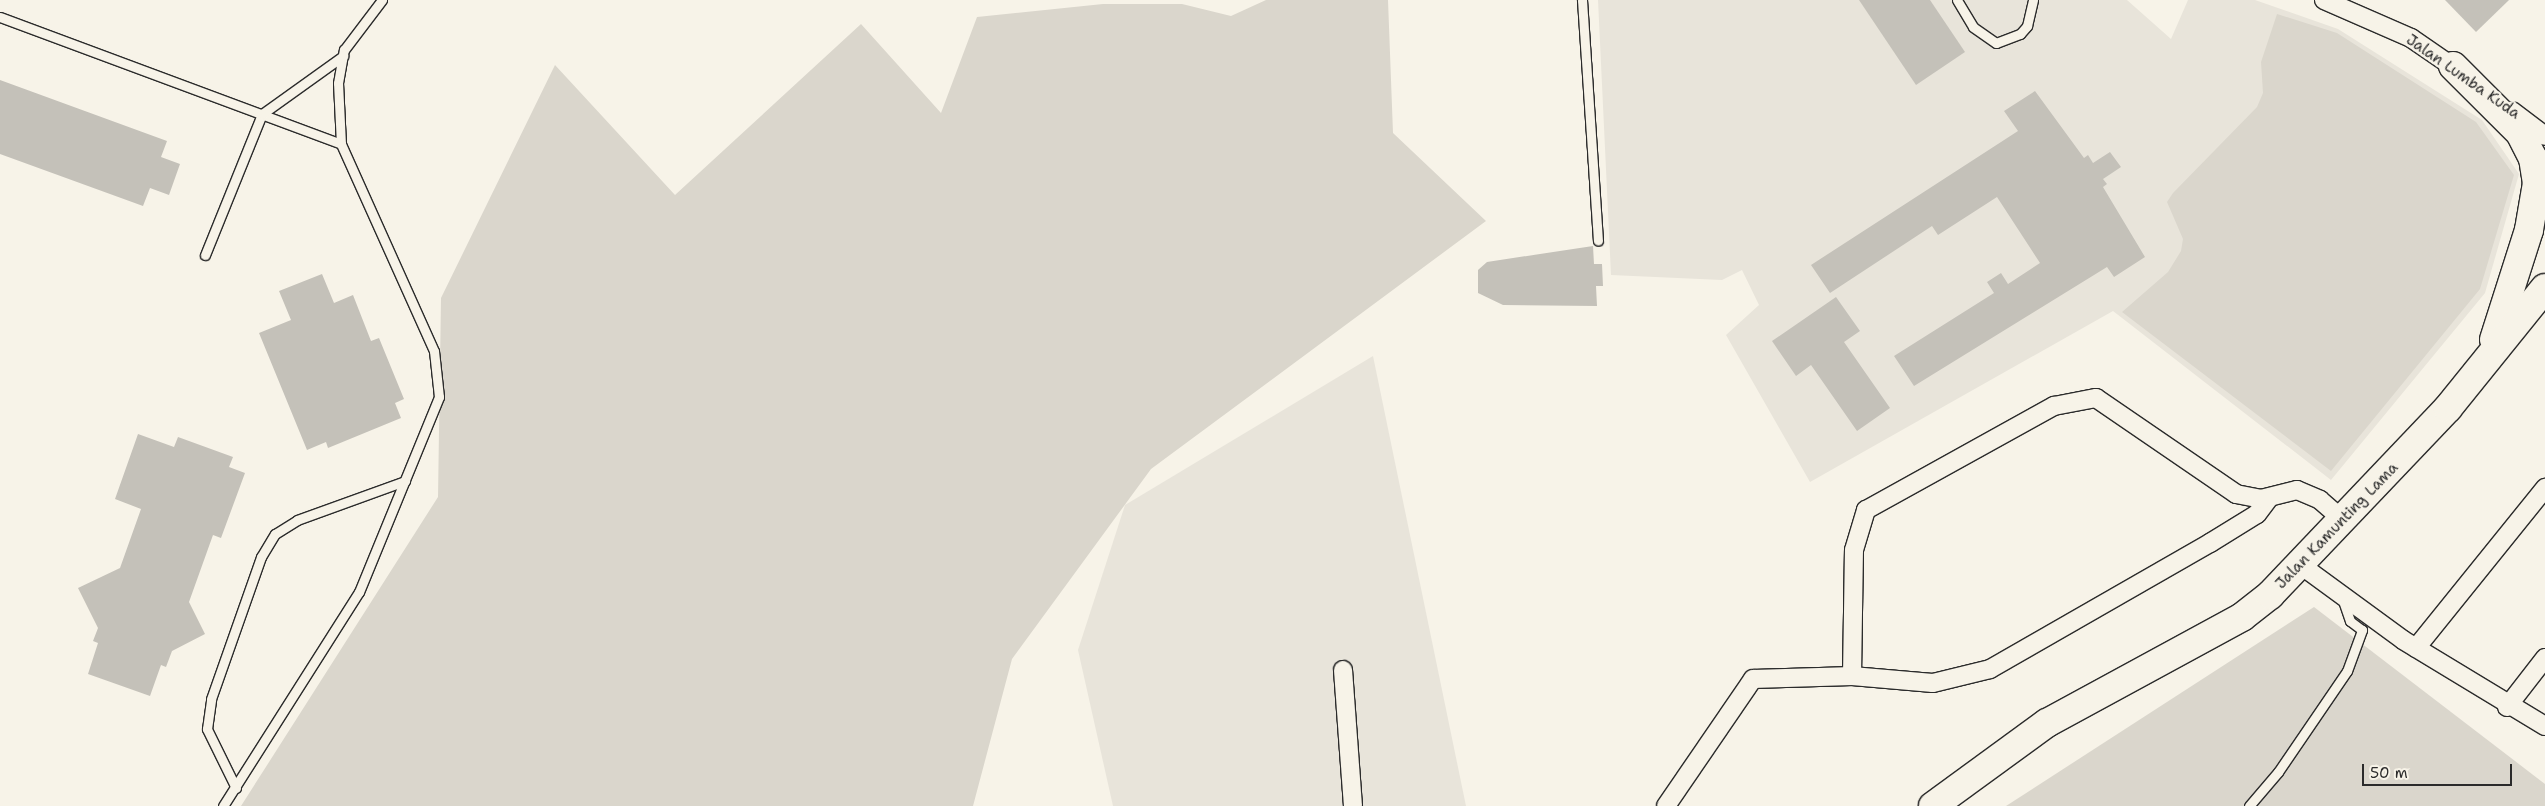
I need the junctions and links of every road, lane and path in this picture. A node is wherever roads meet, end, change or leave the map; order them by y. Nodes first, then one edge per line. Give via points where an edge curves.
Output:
1 (382, 0) edge
2 (1582, 0) edge
3 (1957, 0) edge
4 (2033, 0) edge
5 (2324, 0) edge
6 (0, 17) edge
7 (343, 56) junction
8 (2453, 66) junction
9 (262, 114) junction
10 (2545, 136) edge
11 (341, 144) junction
12 (1598, 240) dead end
13 (205, 255) dead end
14 (2542, 295) edge
15 (2485, 362) junction
16 (405, 481) junction
17 (2270, 497) junction
18 (2542, 499) edge
19 (2344, 521) junction
20 (2302, 566) junction
21 (2342, 596) junction
22 (2416, 648) junction
23 (2545, 658) edge
24 (1343, 670) dead end
25 (1852, 676) junction
26 (2507, 707) junction
27 (2545, 726) edge
28 (236, 788) junction
29 (223, 806) edge
30 (1353, 806) edge
31 (1666, 806) edge
32 (1933, 806) edge
33 (2249, 806) edge

1 - 7 lane
2 - 12 lane
3 - 4 lane via 1973,27 1996,43 2020,34 2027,26
5 - 8 street, Jalan Lumba Kuda via 2373,19
6 - 9 lane
7 - 9 lane
7 - 11 lane via 338,83
8 - 10 street, Jalan Lumba Kuda
8 - 15 main road via 2520,133 2533,158 2537,183 2529,230 2504,317
9 - 11 lane
9 - 13 lane
11 - 16 lane via 434,351 439,397
14 - 15 main road, Jalan Kamunting Lama
15 - 19 main road, Jalan Kamunting Lama
16 - 28 lane via 359,592
16 - 28 lane via 297,520 275,534 261,557 210,709 207,729
17 - 19 street via 2288,490 2306,492
17 - 25 street via 2257,514 2210,543 1990,669 1933,684
17 - 25 street via 2250,498 2216,484 2096,398 2054,406 1866,510 1854,550
18 - 22 street
19 - 20 main road, Jalan Kamunting Lama
20 - 21 street
20 - 32 main road, Jalan Kamunting Lama via 2242,616 2046,723
21 - 22 street
21 - 33 lane via 2350,621 2362,630 2347,671 2278,772
22 - 26 street
23 - 26 street
24 - 30 street
25 - 31 street via 1753,679
26 - 27 street
28 - 29 lane

